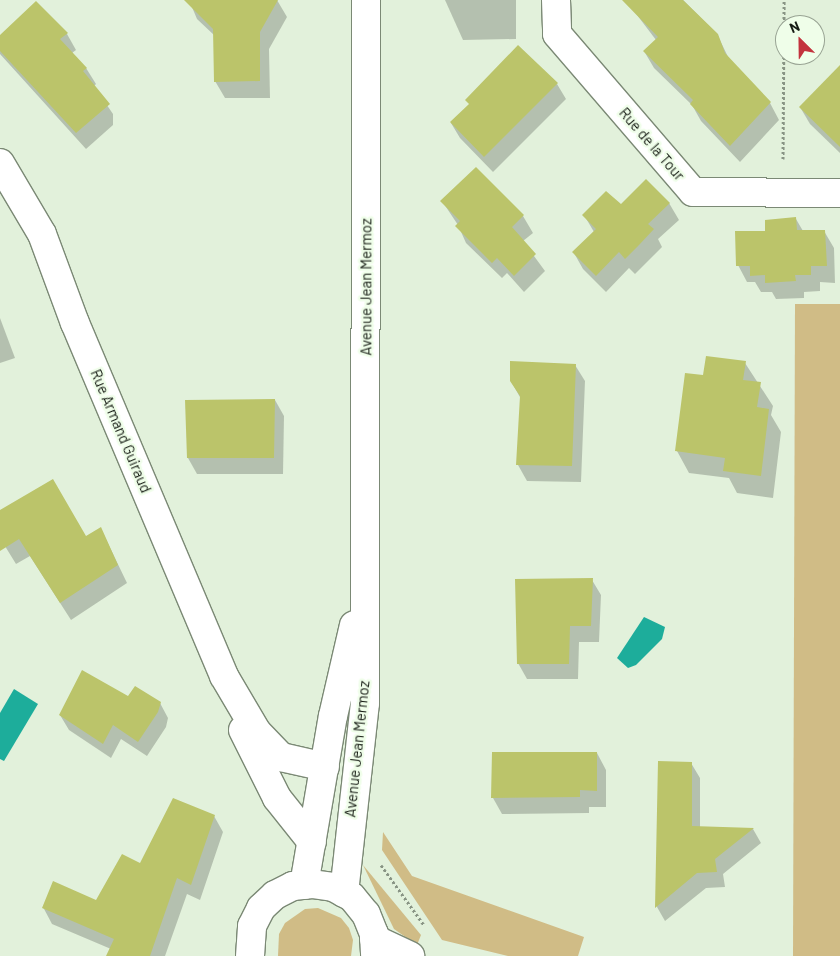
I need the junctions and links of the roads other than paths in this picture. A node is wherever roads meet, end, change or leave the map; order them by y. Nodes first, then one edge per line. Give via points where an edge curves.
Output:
1 (366, 0) edge
2 (556, 0) edge
3 (0, 163) edge
4 (840, 192) edge
5 (365, 574) junction
6 (239, 701) junction
7 (325, 767) junction
8 (312, 842) junction
9 (304, 885) junction
10 (344, 893) junction
11 (375, 947) edge
12 (250, 956) edge
13 (410, 956) edge

1 - 5 street, Avenue Jean Mermoz
2 - 4 street, Rue de la Tour via 557,34 694,192
3 - 6 street, Rue Armand Guiraud via 42,234 75,323 155,513 224,676
5 - 7 street, Avenue Jean Mermoz
5 - 10 street, Avenue Jean Mermoz via 365,703
6 - 7 street, Rue Armand Guiraud via 257,732 280,757
6 - 8 street, Rue Armand Guiraud via 244,732 277,798
7 - 8 street, Avenue Jean Mermoz
8 - 9 street, Avenue Jean Mermoz
9 - 10 street via 333,887
9 - 12 street via 275,895 262,908 252,926
10 - 11 street via 366,914
11 - 13 street

